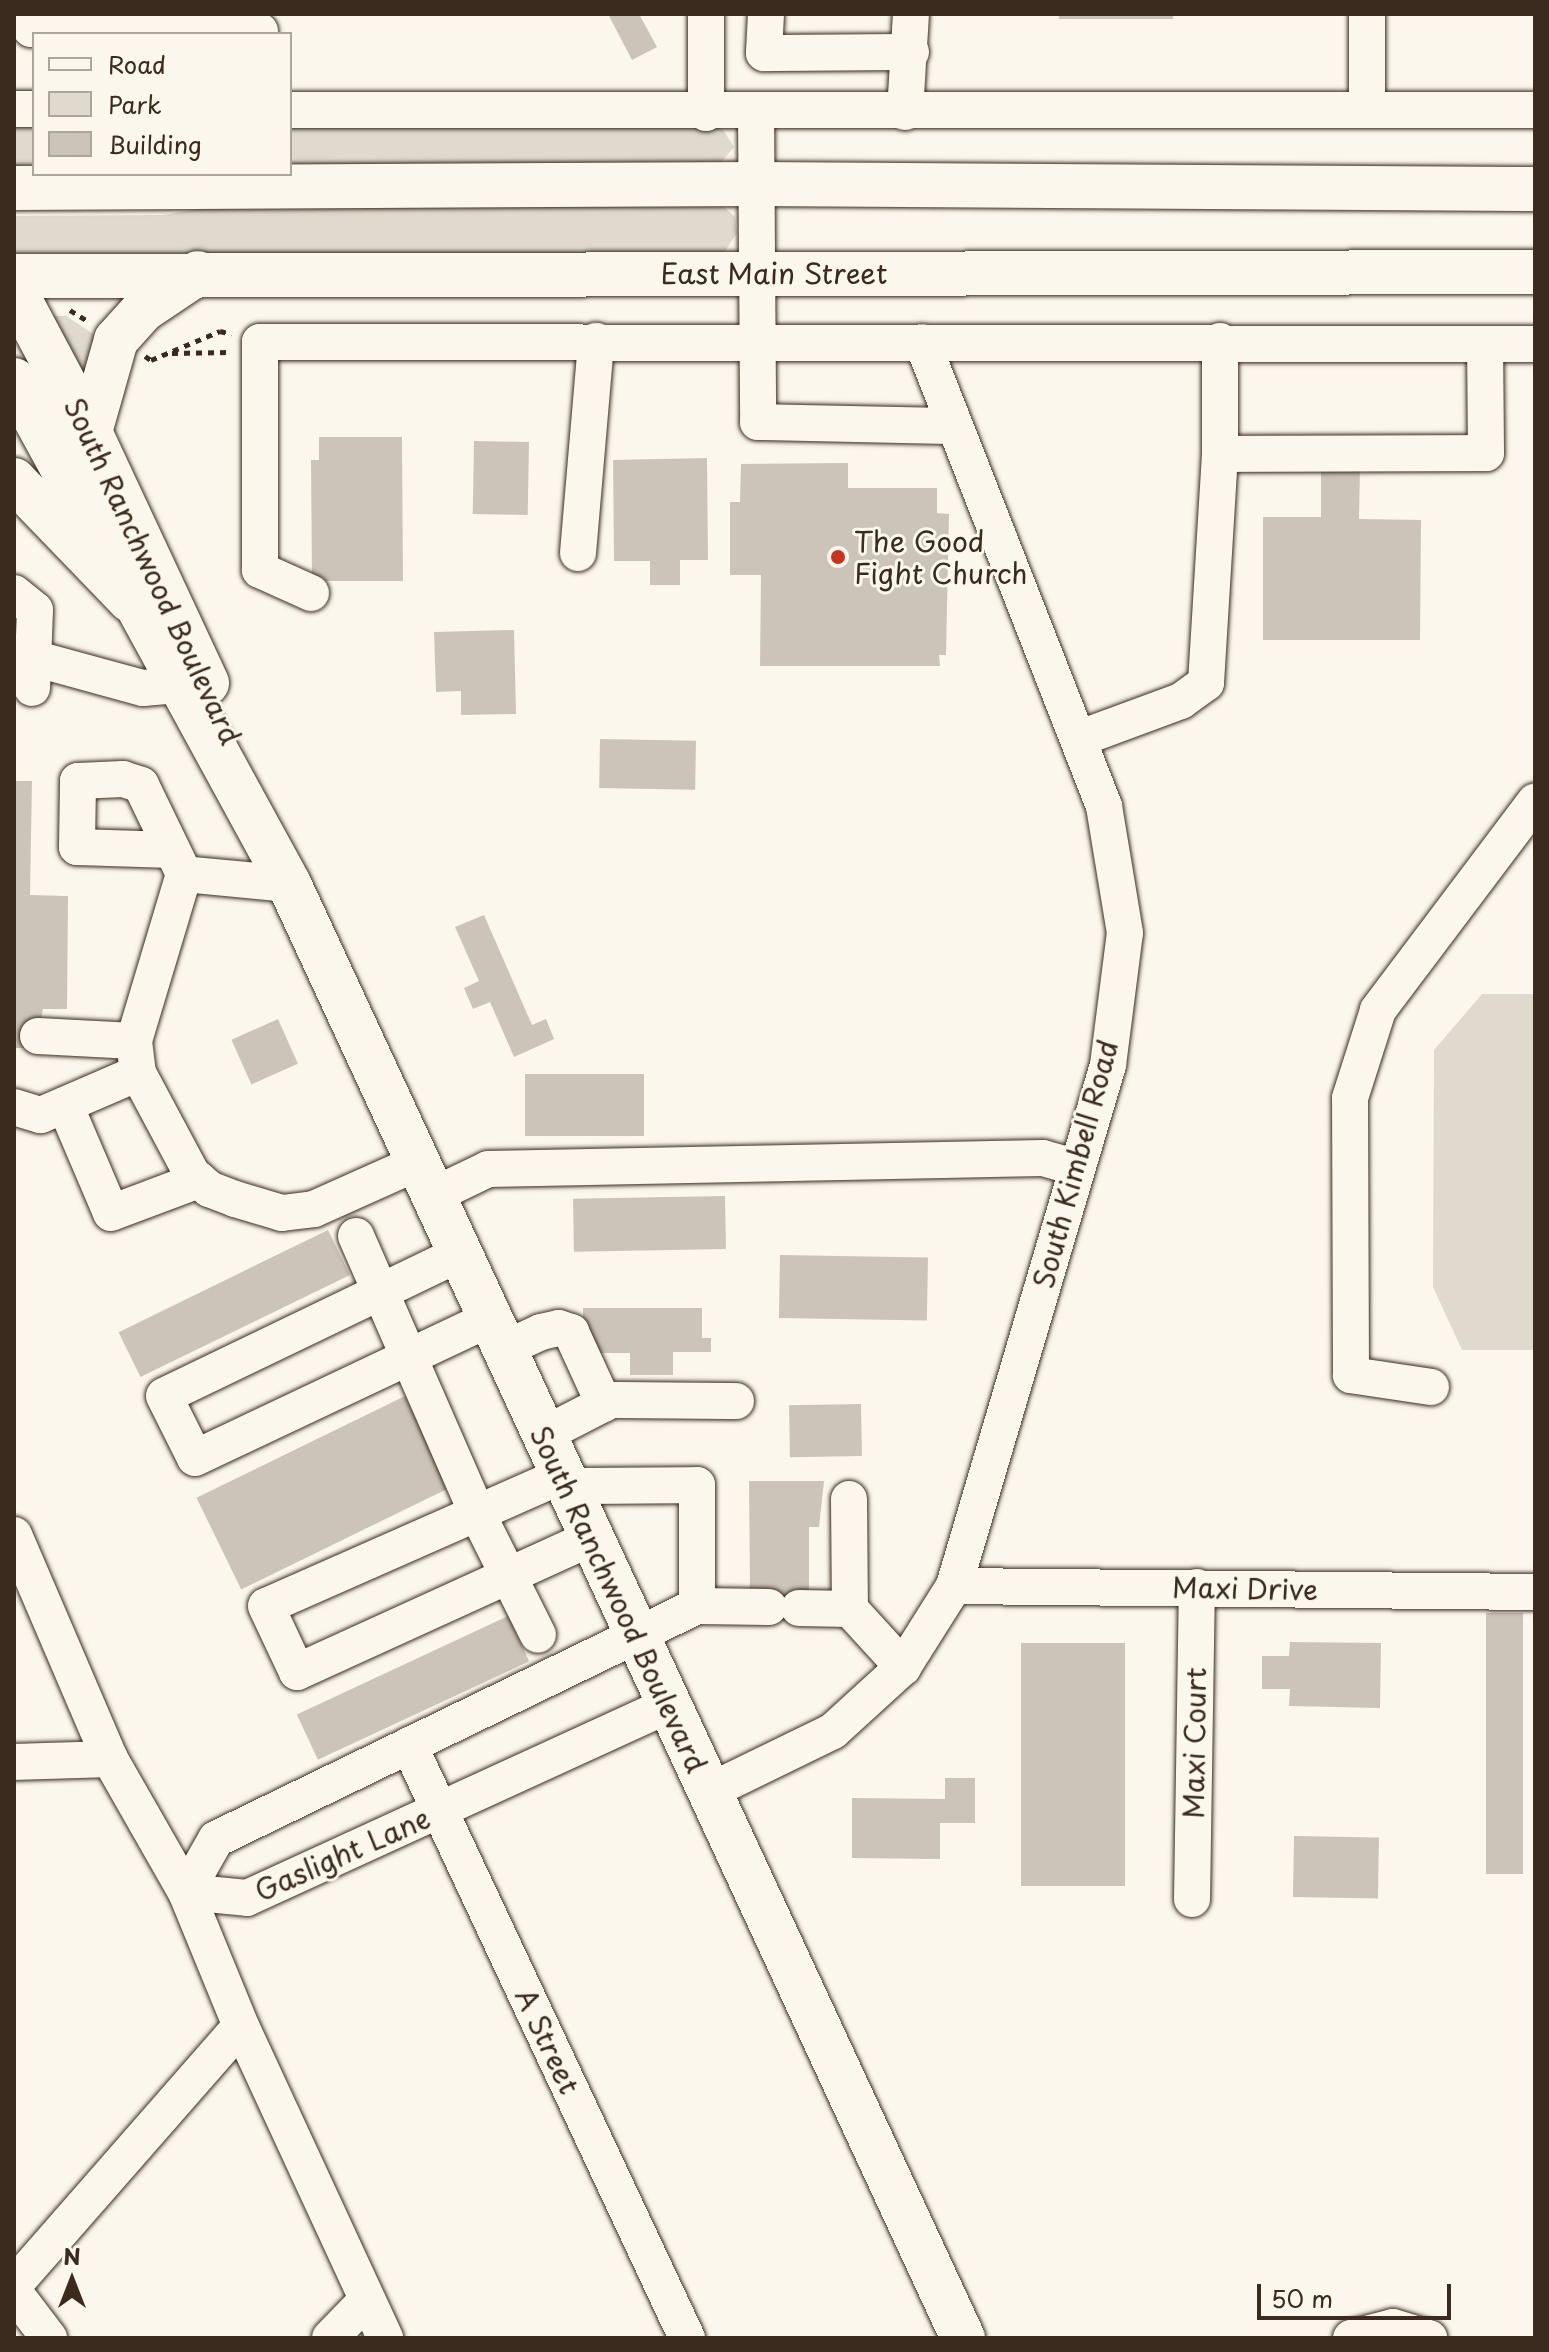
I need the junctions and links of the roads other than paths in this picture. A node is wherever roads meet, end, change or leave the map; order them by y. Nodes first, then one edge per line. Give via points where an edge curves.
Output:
1 (30, 14) edge
2 (911, 14) edge
3 (1367, 14) edge
4 (706, 16) edge
5 (766, 16) edge
6 (260, 26) edge
7 (911, 52) junction
8 (780, 53) junction
9 (1367, 108) junction
10 (292, 110) edge
11 (1535, 110) edge
12 (768, 111) junction
13 (905, 112) junction
14 (706, 113) junction
15 (757, 184) junction
16 (14, 188) edge
17 (1535, 189) edge
18 (1535, 272) edge
19 (198, 273) junction
20 (758, 274) junction
21 (14, 276) edge
22 (14, 289) edge
23 (757, 340) junction
24 (596, 341) junction
25 (1220, 341) junction
26 (922, 342) junction
27 (1485, 344) junction
28 (1535, 344) edge
29 (14, 380) edge
30 (953, 426) junction
31 (90, 432) junction
32 (1220, 454) junction
33 (14, 480) edge
34 (578, 553) dead end
35 (311, 593) dead end
36 (130, 600) junction
37 (25, 602) edge
38 (178, 685) junction
39 (1078, 739) junction
40 (1535, 802) edge
41 (283, 872) junction
42 (38, 1036) dead end
43 (136, 1057) junction
44 (65, 1105) junction
45 (14, 1107) edge
46 (1077, 1168) junction
47 (425, 1179) junction
48 (199, 1180) junction
49 (356, 1236) dead end
50 (459, 1254) junction
51 (379, 1292) junction
52 (497, 1334) junction
53 (407, 1358) junction
54 (1431, 1387) dead end
55 (736, 1401) dead end
56 (604, 1404) junction
57 (543, 1435) junction
58 (564, 1481) junction
59 (849, 1499) dead end
60 (477, 1513) junction
61 (14, 1535) edge
62 (591, 1538) junction
63 (509, 1576) junction
64 (954, 1586) junction
65 (1197, 1587) junction
66 (1535, 1592) edge
67 (697, 1606) junction
68 (850, 1609) junction
69 (538, 1635) dead end
70 (637, 1639) junction
71 (903, 1667) junction
72 (668, 1705) junction
73 (409, 1745) junction
74 (110, 1759) junction
75 (14, 1762) edge
76 (708, 1792) junction
77 (440, 1811) junction
78 (186, 1892) junction
79 (1192, 1899) dead end
80 (241, 2026) junction
81 (14, 2285) edge
82 (14, 2292) edge
83 (367, 2300) junction
84 (49, 2338) edge
85 (330, 2338) edge
86 (385, 2338) edge
87 (687, 2338) edge
88 (963, 2338) edge
89 (1351, 2338) edge
90 (1429, 2338) edge

1 - 6 street via 31,29
2 - 7 street
3 - 9 street
4 - 5 street
4 - 14 street
5 - 8 street via 764,53
7 - 8 street
7 - 13 street via 903,87
8 - 12 street
9 - 11 street
9 - 13 street
10 - 14 street
12 - 13 street
12 - 14 street
12 - 15 street
15 - 16 main road
15 - 17 main road
15 - 20 street
18 - 20 main road, East Main Street
19 - 20 main road, East Main Street
19 - 21 main road, East Main Street
19 - 31 main road via 143,310 116,340
20 - 23 street
22 - 31 main road, South Ranchwood Boulevard
23 - 24 street
23 - 26 street
23 - 30 street via 758,422
24 - 34 street
24 - 35 street via 260,342 260,570
25 - 26 street
25 - 27 street
25 - 32 street
26 - 30 street, South Kimbell Road
27 - 28 street
27 - 32 street via 1486,453
29 - 36 main road, South Ranchwood Boulevard
30 - 39 street, South Kimbell Road
31 - 41 main road, South Ranchwood Boulevard via 231,734
32 - 39 street via 1206,683 1181,701
33 - 36 main road
36 - 38 main road, South Ranchwood Boulevard
37 - 38 street via 33,673 143,688
38 - 41 main road, South Ranchwood Boulevard
39 - 46 street, South Kimbell Road via 1104,806 1125,933 1108,1065
40 - 54 street via 1378,1010 1350,1098 1351,1375
41 - 43 street via 178,862
41 - 47 main road, South Ranchwood Boulevard
42 - 43 street
43 - 44 street
43 - 48 street
44 - 45 street via 41,1115
44 - 48 street via 111,1213
46 - 47 street via 1043,1158 488,1169
46 - 64 street, South Kimbell Road
47 - 48 street via 282,1213 209,1189
47 - 50 main road, South Ranchwood Boulevard
49 - 51 street
50 - 51 street
50 - 52 main road, South Ranchwood Boulevard
51 - 53 street
51 - 53 street via 164,1396 195,1458
52 - 53 street
52 - 56 street via 571,1332
52 - 57 main road, South Ranchwood Boulevard
53 - 60 street
55 - 56 street
56 - 57 street
57 - 58 main road, South Ranchwood Boulevard
58 - 60 street
58 - 62 main road, South Ranchwood Boulevard
58 - 67 street via 697,1485
59 - 68 street
60 - 63 street
60 - 63 street via 266,1606 297,1672
61 - 74 street
62 - 63 street
62 - 70 main road, South Ranchwood Boulevard
63 - 69 street
64 - 65 street, Maxi Drive
64 - 71 street, South Kimbell Road
65 - 66 street, Maxi Drive
65 - 79 street, Maxi Court
67 - 68 street
67 - 70 street
68 - 71 street
70 - 72 main road, South Ranchwood Boulevard
70 - 73 street
71 - 76 street, South Kimbell Road via 833,1731
72 - 76 main road, South Ranchwood Boulevard
72 - 77 street, Gaslight Lane
73 - 77 street, A Street
73 - 78 street via 216,1839
74 - 75 street
74 - 78 street
76 - 88 main road, South Ranchwood Boulevard
77 - 78 street, Gaslight Lane via 247,1898
77 - 87 street, A Street
78 - 80 street
80 - 81 street
80 - 83 street
82 - 84 street
83 - 85 street
83 - 86 street
89 - 90 street via 1393,2327

